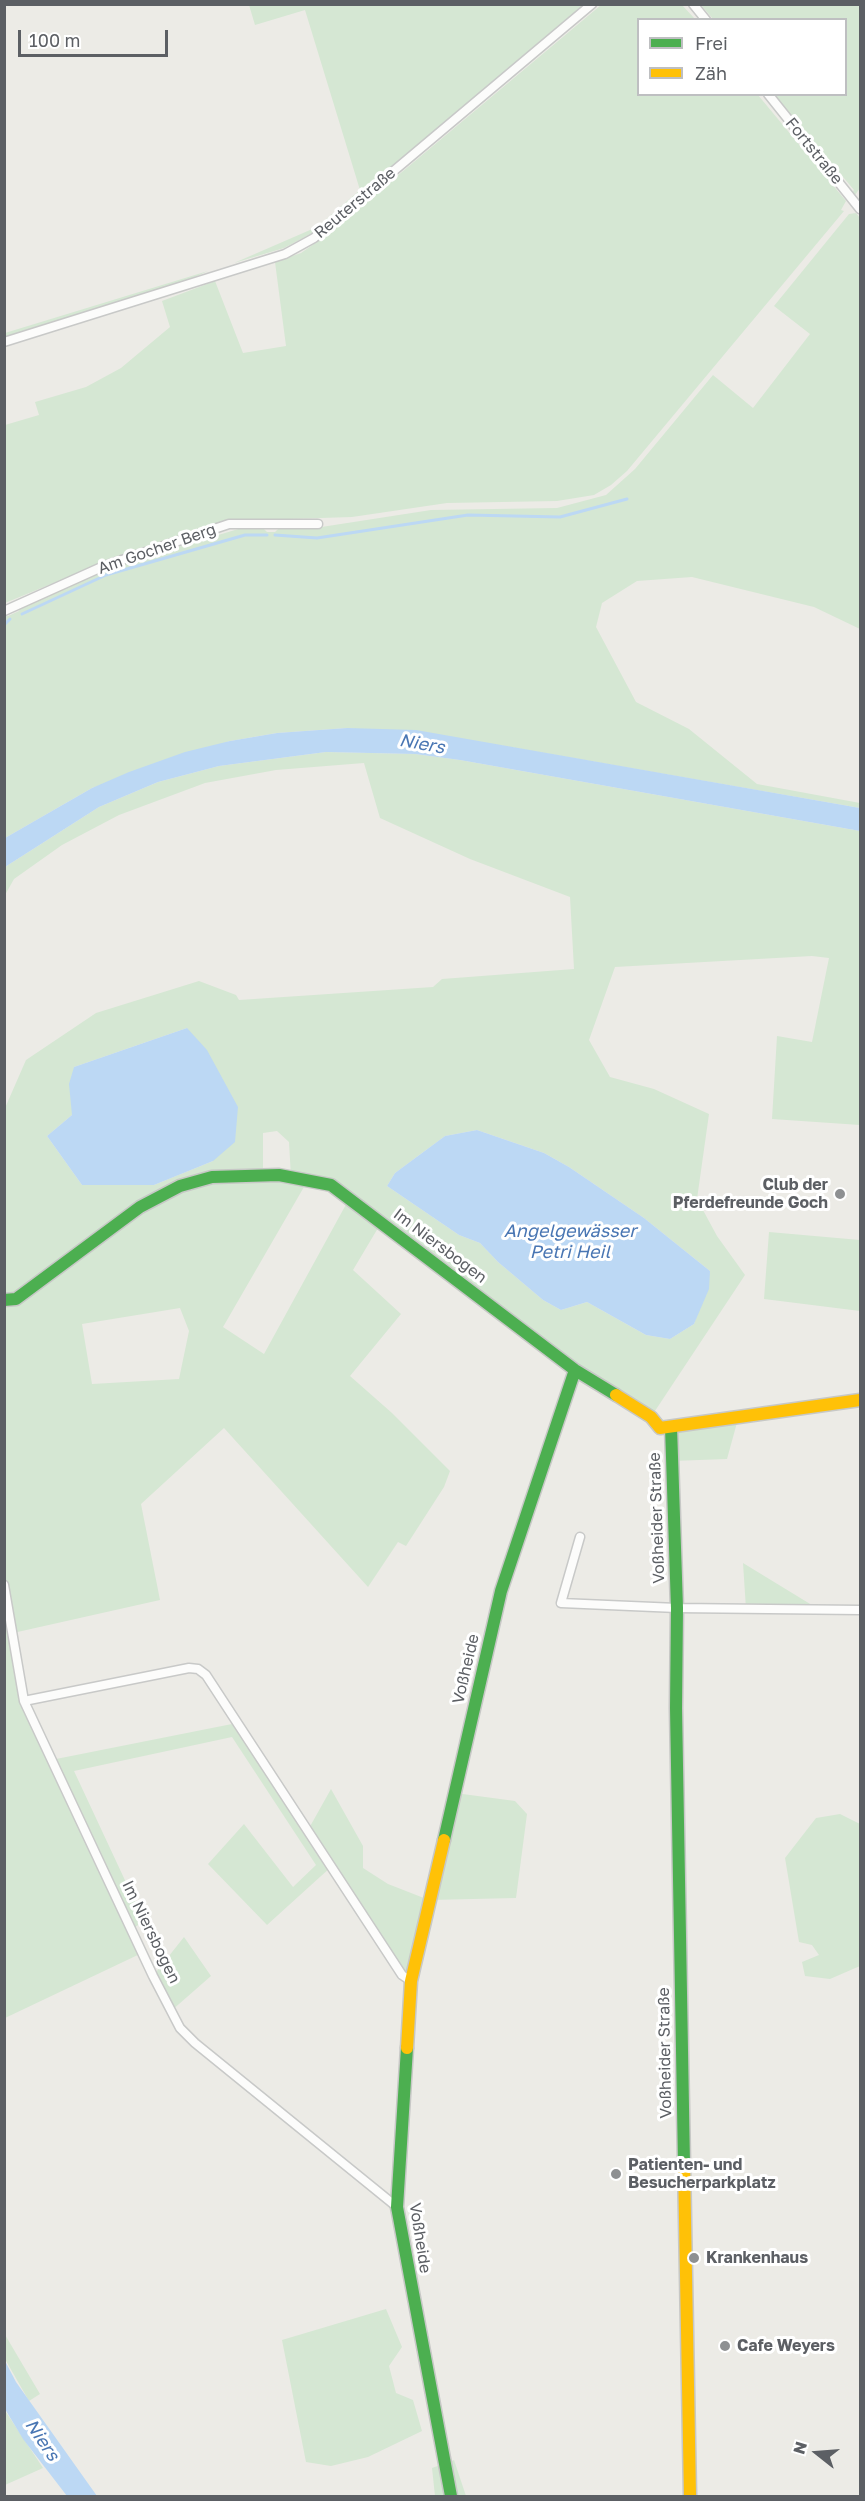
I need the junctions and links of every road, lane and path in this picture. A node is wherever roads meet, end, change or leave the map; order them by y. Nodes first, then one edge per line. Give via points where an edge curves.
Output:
1 (592, 4) edge
2 (693, 4) edge
3 (704, 18) edge
4 (770, 96) edge
5 (861, 209) edge
6 (4, 342) edge
7 (318, 524) dead end
8 (4, 611) edge
9 (4, 1300) edge
10 (575, 1370) junction
11 (861, 1400) edge
12 (671, 1426) junction
13 (580, 1537) dead end
14 (4, 1585) edge
15 (677, 1608) junction
16 (861, 1610) edge
17 (24, 1701) junction
18 (411, 1981) junction
19 (397, 2207) junction
20 (451, 2496) edge
21 (690, 2496) edge

1 - 6 street, Reuterstraße via 314,238 285,254
2 - 3 street
4 - 5 street, Fortstraße
7 - 8 street, Am Gocher Berg via 229,524 104,566
9 - 10 street, Im Niersbogen via 16,1299 140,1207 180,1186 212,1177 279,1175 331,1185
10 - 12 street, Im Niersbogen via 651,1417 660,1428
10 - 18 street, Voßheide via 501,1591
11 - 12 street
12 - 15 street, Voßheider Straße
13 - 15 street, Voßheider Straße via 561,1603
14 - 17 street, Im Niersbogen
15 - 16 street, Voßheider Straße
15 - 21 street, Voßheider Straße
17 - 18 street via 198,1669 206,1675 402,1975
17 - 19 street, Im Niersbogen via 180,2028
18 - 19 street, Voßheide
19 - 20 street, Voßheide

